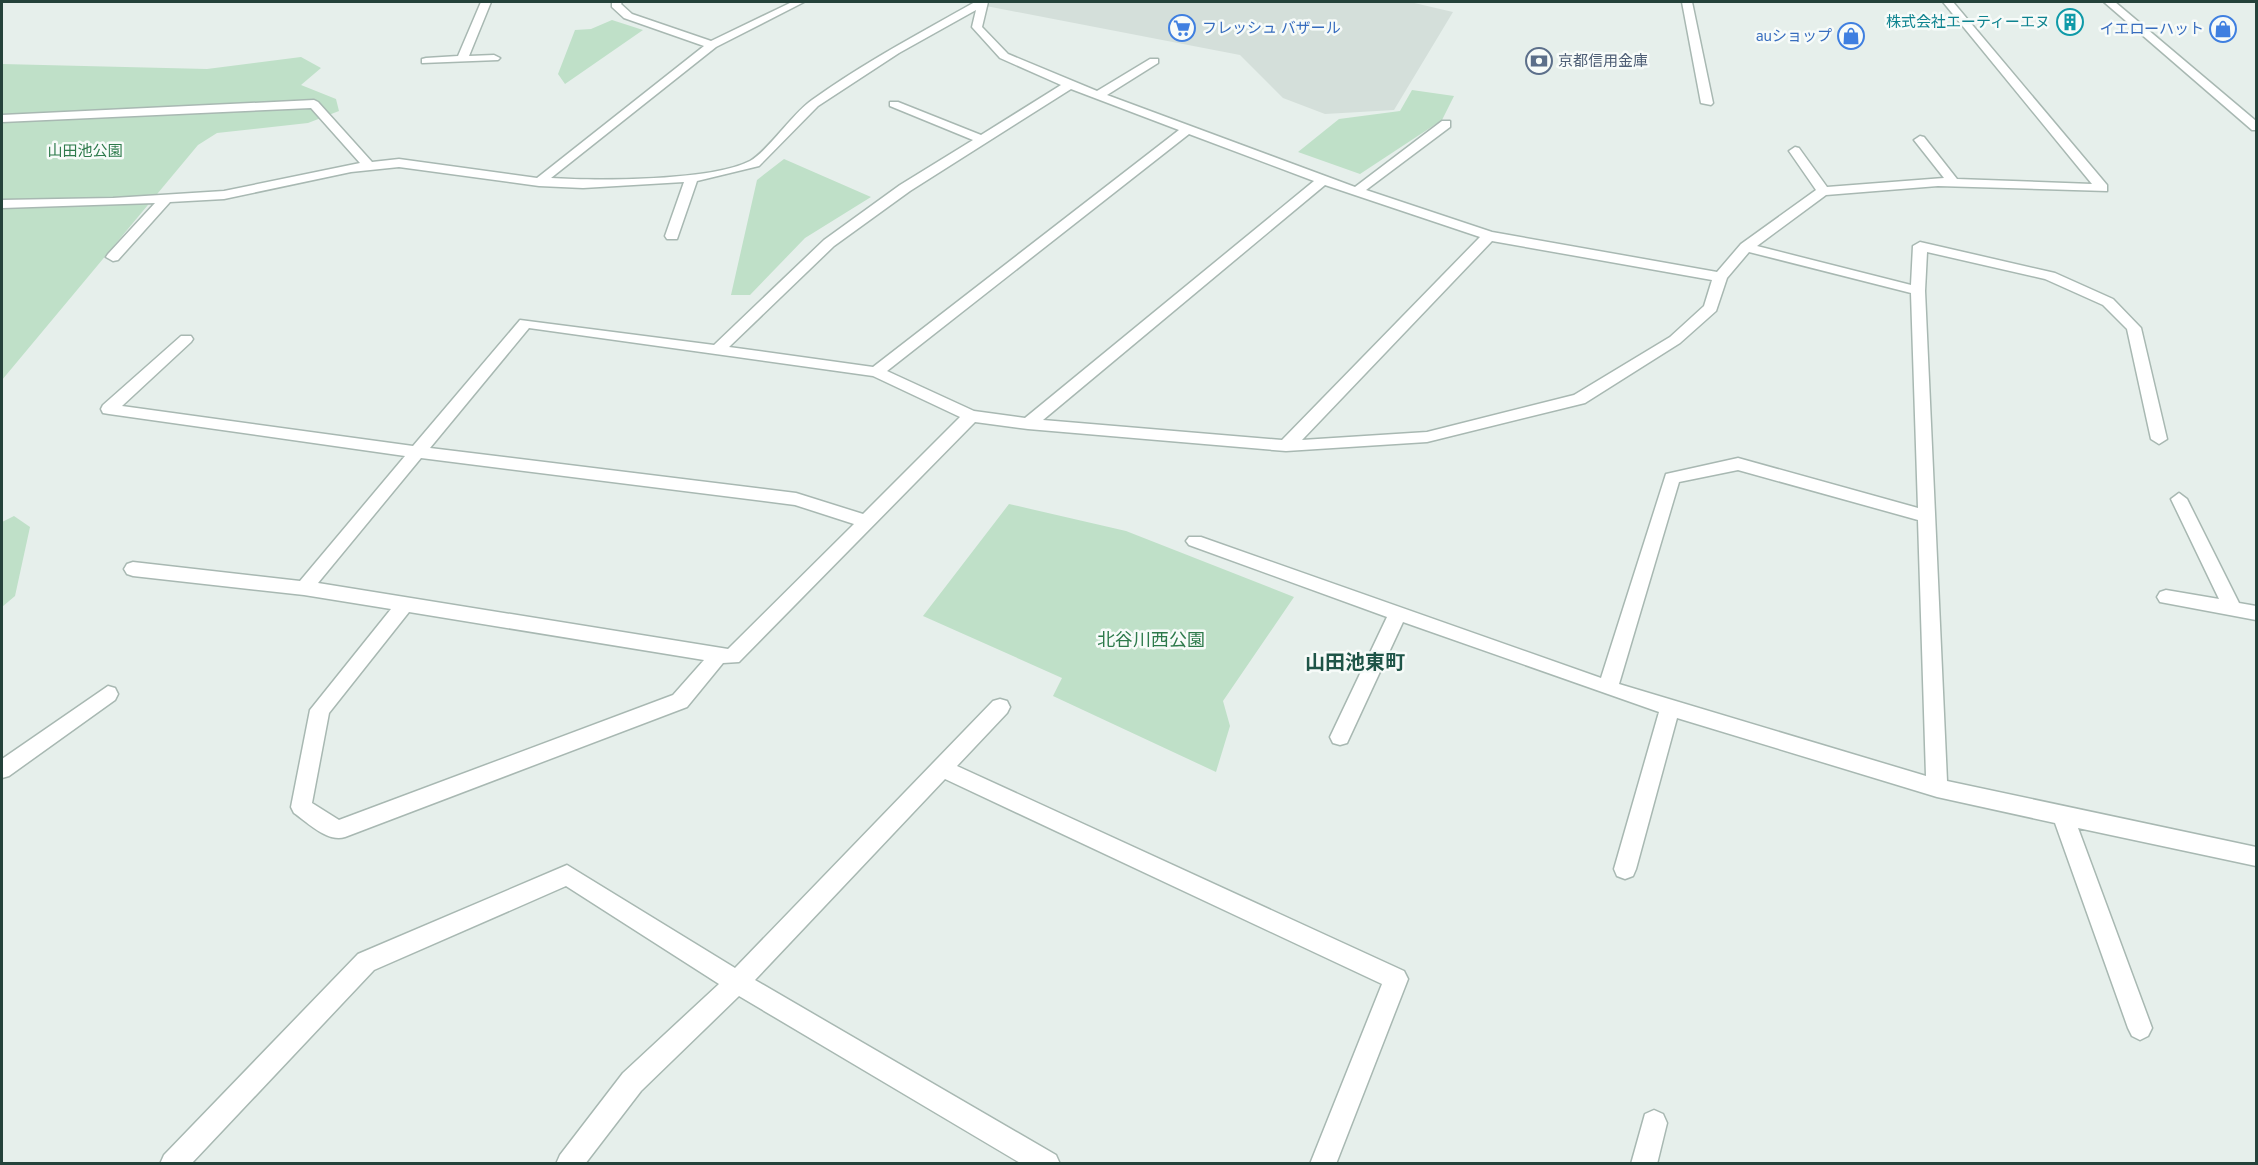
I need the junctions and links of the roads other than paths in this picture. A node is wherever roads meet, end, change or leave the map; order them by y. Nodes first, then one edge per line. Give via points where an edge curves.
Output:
1 (486, 2) edge
2 (617, 2) edge
3 (799, 2) edge
4 (983, 2) edge
5 (1687, 2) edge
6 (1948, 2) edge
7 (2109, 2) edge
8 (712, 45) junction
9 (494, 58) dead end
10 (462, 59) junction
11 (426, 61) dead end
12 (1154, 61) dead end
13 (1070, 85) junction
14 (1097, 96) junction
15 (894, 104) dead end
16 (1707, 104) dead end
17 (2, 118) edge
18 (2254, 122) edge
19 (1446, 124) dead end
20 (1187, 130) junction
21 (982, 140) junction
22 (1920, 140) dead end
23 (1795, 151) dead end
24 (369, 166) junction
25 (692, 178) junction
26 (1323, 180) junction
27 (539, 182) junction
28 (1954, 183) junction
29 (1823, 191) junction
30 (1356, 192) junction
31 (167, 198) junction
32 (2, 204) edge
33 (672, 236) dead end
34 (1489, 236) junction
35 (1746, 247) junction
36 (113, 257) dead end
37 (1720, 278) junction
38 (1918, 291) junction
39 (186, 339) dead end
40 (718, 348) junction
41 (876, 372) junction
42 (971, 416) junction
43 (1029, 424) junction
44 (2159, 439) dead end
45 (1286, 446) junction
46 (417, 452) junction
47 (2179, 499) dead end
48 (1926, 516) junction
49 (867, 522) junction
50 (1195, 541) dead end
51 (133, 569) dead end
52 (304, 588) junction
53 (2166, 597) dead end
54 (405, 604) junction
55 (2232, 608) junction
56 (1398, 613) junction
57 (2256, 613) edge
58 (719, 655) junction
59 (1608, 688) junction
60 (108, 694) dead end
61 (1000, 707) dead end
62 (1670, 707) junction
63 (1340, 737) dead end
64 (942, 768) junction
65 (2, 770) edge
66 (1938, 789) junction
67 (2063, 816) junction
68 (2256, 857) edge
69 (1625, 869) dead end
70 (737, 982) junction
71 (2140, 1028) dead end
72 (1654, 1124) dead end
73 (173, 1164) edge
74 (569, 1164) edge
75 (1047, 1164) edge
76 (1323, 1164) edge
77 (1644, 1164) edge

1 - 10 street
2 - 8 street via 628,16
3 - 8 street
4 - 13 street via 977,27 1004,56
4 - 25 street via 895,51 814,104 755,163
5 - 16 street
6 - 28 street via 2102,188
7 - 18 street
8 - 27 street
9 - 10 street
10 - 11 street
12 - 14 street
13 - 14 street
13 - 21 street
14 - 20 street
15 - 21 street
17 - 24 street via 314,104
19 - 30 street
20 - 26 street
20 - 41 street
21 - 40 street via 905,188 829,243
22 - 28 street
23 - 29 street
24 - 27 street via 399,164
24 - 31 street via 224,195
25 - 27 street via 583,184
25 - 33 street
26 - 30 street
26 - 43 street
28 - 29 street
29 - 35 street
30 - 34 street
31 - 32 street
31 - 36 street
34 - 37 street
34 - 45 street
35 - 37 street
35 - 38 street
37 - 45 street via 1711,308 1675,340 1579,399 1427,436
38 - 44 street via 1920,246 2050,276 2108,302 2134,328
38 - 48 street
39 - 46 street via 109,409
40 - 41 street
40 - 46 street via 525,323
41 - 42 street
42 - 43 street
42 - 49 street
43 - 45 street
46 - 49 street via 796,499
46 - 52 street
47 - 55 street
48 - 59 street via 1738,464 1672,478
48 - 66 street
49 - 58 street via 732,657
50 - 56 street
51 - 52 street
52 - 54 street
53 - 55 street
54 - 58 street
54 - 58 street via 320,710 301,807 337,830 680,701
55 - 57 street
56 - 59 street
56 - 63 street
59 - 62 street
60 - 65 street
61 - 64 street
62 - 66 street
62 - 69 street
64 - 70 street
64 - 76 street via 1396,979
66 - 67 street
67 - 68 street
67 - 71 street
70 - 73 street via 567,874 366,962
70 - 74 street via 632,1082
70 - 75 street
72 - 77 street

